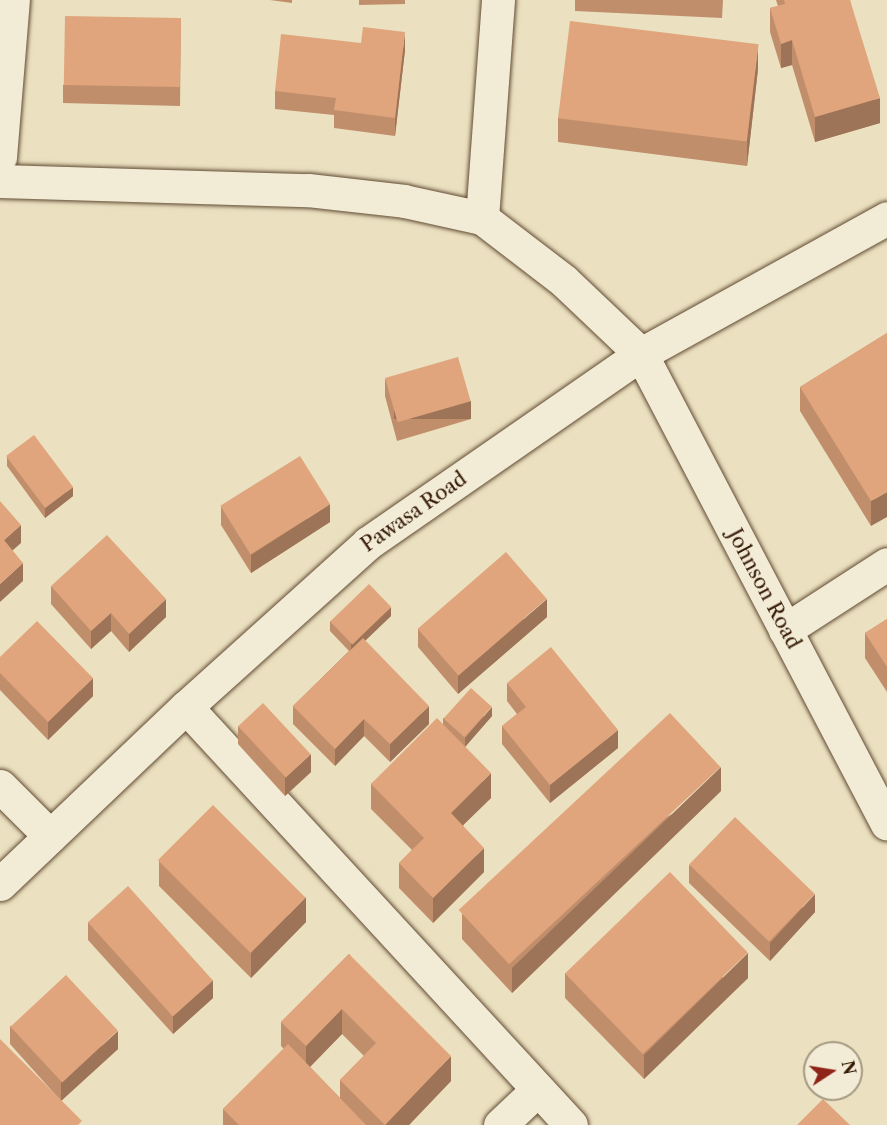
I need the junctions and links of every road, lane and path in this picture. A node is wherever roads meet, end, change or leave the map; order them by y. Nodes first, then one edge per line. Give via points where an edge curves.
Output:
1 (13, 0) edge
2 (498, 0) edge
3 (0, 157) edge
4 (0, 181) edge
5 (482, 218) junction
6 (887, 218) edge
7 (641, 354) junction
8 (887, 564) edge
9 (785, 630) junction
10 (186, 707) junction
11 (0, 786) edge
12 (887, 824) edge
13 (50, 836) junction
14 (0, 884) edge
15 (536, 1091) junction
16 (500, 1125) edge
17 (571, 1125) edge

1 - 3 street
2 - 5 street
4 - 5 street via 308,190 404,201
5 - 7 street, Johnson Road via 564,281
6 - 7 street, Pawasa Road
7 - 9 street, Johnson Road
7 - 10 street, Pawasa Road via 368,543
8 - 9 street
9 - 12 street, Johnson Road
10 - 13 street, Pawasa Road
10 - 15 street
11 - 13 street
13 - 14 street, Pawasa Road
15 - 16 street
15 - 17 street

